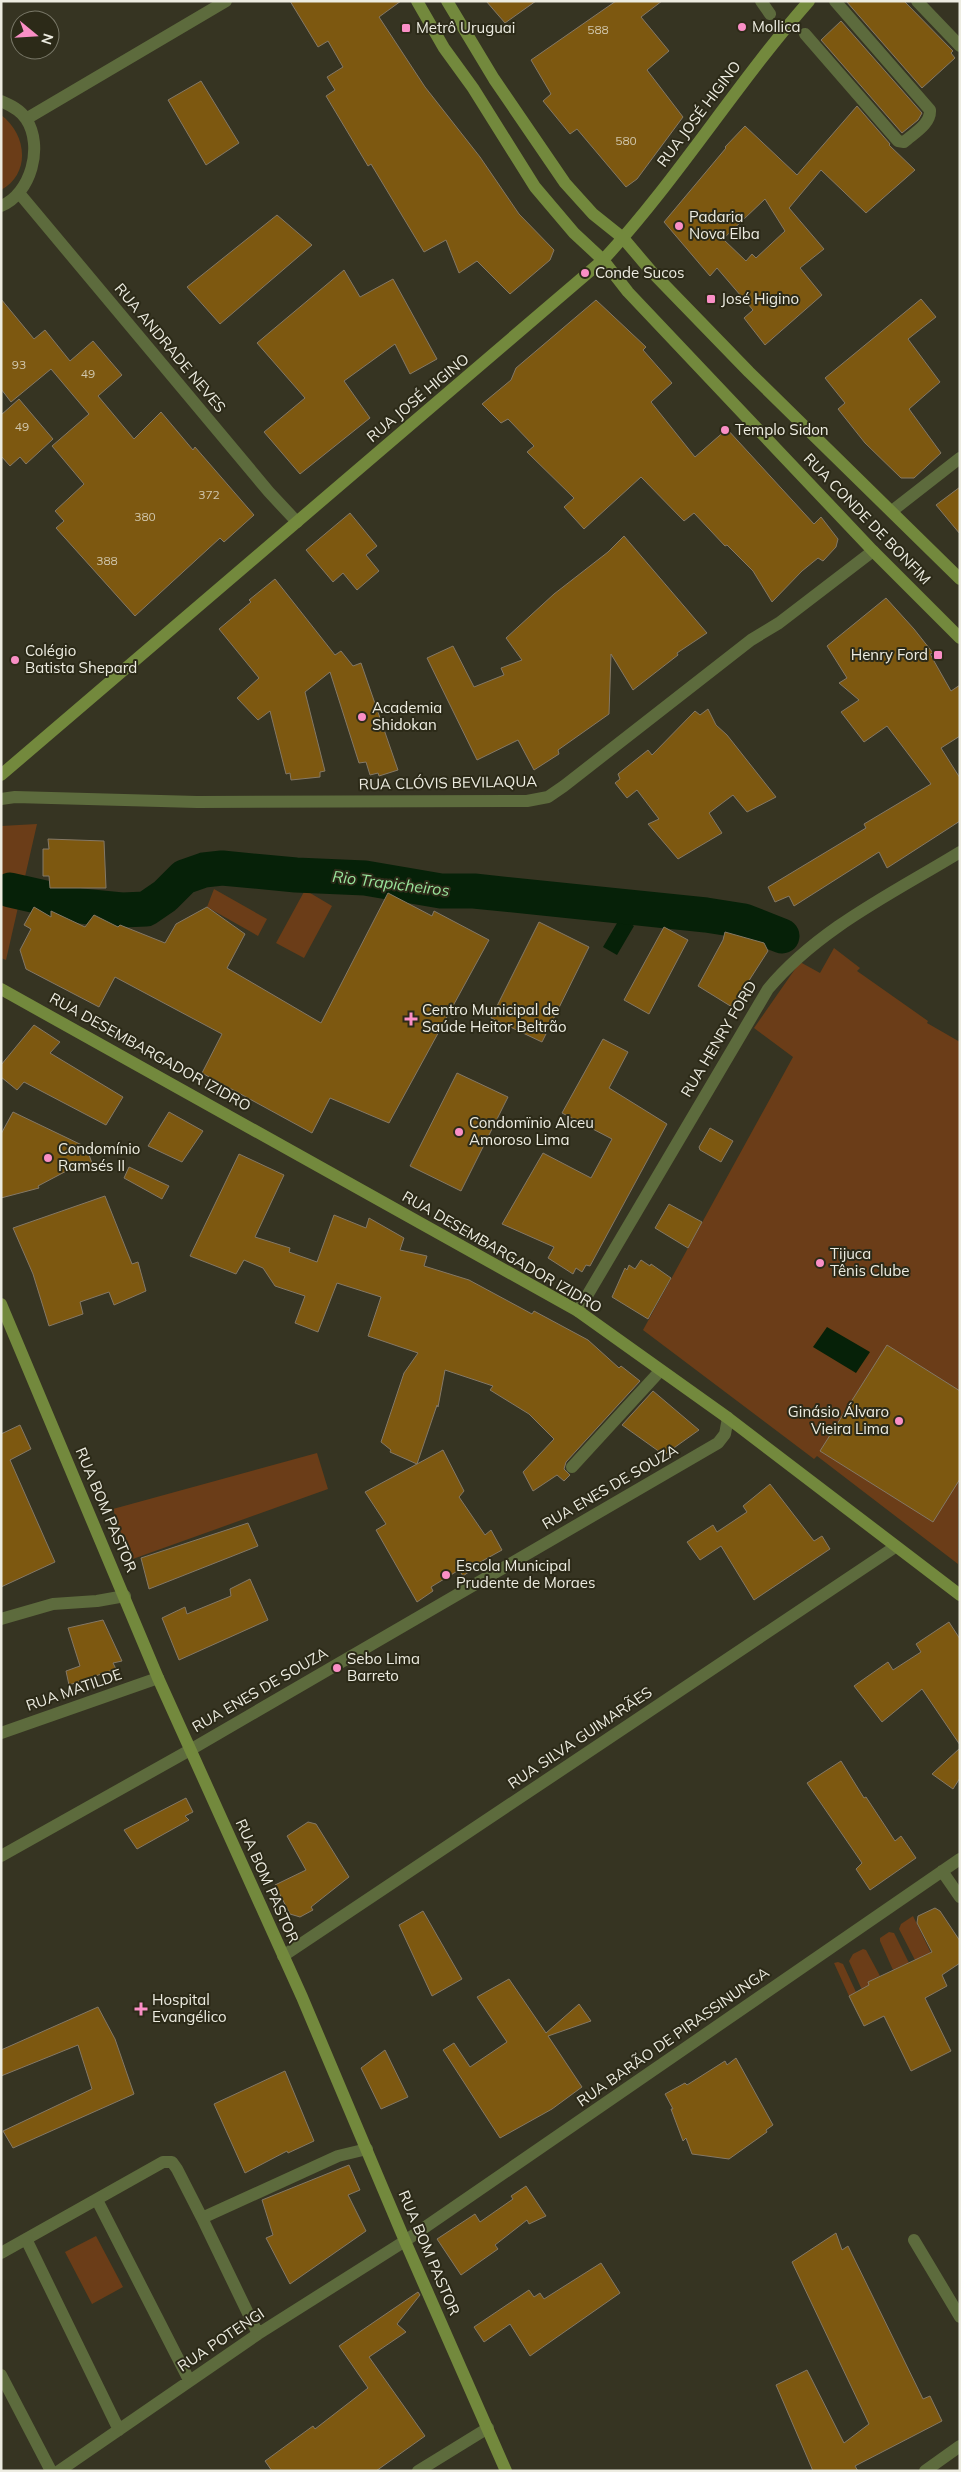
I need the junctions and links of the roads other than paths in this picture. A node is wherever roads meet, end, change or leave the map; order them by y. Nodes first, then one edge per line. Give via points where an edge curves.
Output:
1 (226, 1) edge
2 (417, 1) edge
3 (447, 1) edge
4 (761, 1) edge
5 (809, 1) edge
6 (834, 1) edge
7 (917, 1) edge
8 (770, 14) dead end
9 (806, 34) dead end
10 (960, 46) edge
11 (1, 101) edge
12 (26, 119) junction
13 (19, 193) junction
14 (1, 206) edge
15 (623, 238) junction
16 (603, 260) junction
17 (960, 458) edge
18 (892, 511) junction
19 (297, 522) junction
20 (874, 551) junction
21 (960, 579) edge
22 (960, 638) edge
23 (1, 775) edge
24 (1, 799) edge
25 (960, 852) edge
26 (1, 984) edge
27 (1, 989) edge
28 (1, 997) edge
29 (23, 999) junction
30 (1, 1304) edge
31 (578, 1311) junction
32 (660, 1372) junction
33 (728, 1418) junction
34 (572, 1467) dead end
35 (895, 1547) junction
36 (960, 1595) edge
37 (125, 1596) junction
38 (1, 1619) edge
39 (158, 1678) junction
40 (1, 1733) edge
41 (190, 1750) junction
42 (1, 1856) edge
43 (960, 1859) edge
44 (942, 1871) junction
45 (960, 1897) edge
46 (283, 1956) junction
47 (367, 2149) junction
48 (97, 2200) junction
49 (202, 2218) junction
50 (26, 2239) junction
51 (914, 2240) dead end
52 (405, 2241) junction
53 (1, 2253) edge
54 (960, 2317) edge
55 (258, 2334) junction
56 (1, 2375) edge
57 (189, 2380) junction
58 (488, 2428) junction
59 (119, 2430) junction
60 (960, 2446) edge
61 (51, 2471) edge
62 (59, 2471) edge
63 (418, 2471) edge
64 (506, 2471) edge
65 (925, 2471) edge

1 - 12 street
2 - 16 street, RUA CONDE DE BONFIM via 535,187 574,233
3 - 15 street, RUA CONDE DE BONFIM via 494,79 565,183 593,214
4 - 8 street
5 - 15 street, RUA JOSÉ HIGINO
6 - 9 street via 930,110 927,123 904,142 898,141
7 - 10 street
11 - 12 street via 14,107
12 - 13 street via 33,138 33,158 29,177
13 - 14 street
13 - 19 street, RUA ANDRADE NEVES
15 - 16 street, RUA JOSÉ HIGINO
15 - 18 street, RUA CONDE DE BONFIM via 749,372
16 - 19 street, RUA JOSÉ HIGINO
16 - 20 street, RUA CONDE DE BONFIM via 628,292
17 - 18 street
18 - 21 street, RUA CONDE DE BONFIM
19 - 23 street, RUA JOSÉ HIGINO
20 - 22 street, RUA CONDE DE BONFIM
20 - 24 street, RUA CLÓVIS BEVILAQUA via 779,623 751,640 548,797 527,800 197,802
25 - 31 street, RUA HENRY FORD via 814,943 784,969 768,989
26 - 29 street, RUA DESEMBARGADOR IZIDRO
27 - 29 street, RUA DESEMBARGADOR IZIDRO
28 - 29 street
29 - 31 street, RUA DESEMBARGADOR IZIDRO
30 - 37 street, RUA BOM PASTOR
31 - 32 street, RUA DESEMBARGADOR IZIDRO
32 - 33 street, RUA DESEMBARGADOR IZIDRO
32 - 34 street
33 - 35 street, RUA DESEMBARGADOR IZIDRO
33 - 41 street, RUA ENES DE SOUZA via 718,1443
35 - 36 street, RUA DESEMBARGADOR IZIDRO
35 - 46 street, RUA SILVA GUIMARÃES
37 - 38 street via 53,1604
37 - 39 street, RUA BOM PASTOR
39 - 40 street, RUA MATILDE
39 - 41 street, RUA BOM PASTOR
41 - 42 street, RUA ENES DE SOUZA
41 - 46 street, RUA BOM PASTOR
43 - 44 street, RUA BARÃO DE PIRASSINUNGA
44 - 45 street
44 - 52 street, RUA BARÃO DE PIRASSINUNGA
46 - 47 street, RUA BOM PASTOR
47 - 49 street via 338,2156
47 - 52 street, RUA BOM PASTOR
48 - 49 street via 164,2162 172,2162
48 - 50 street
48 - 57 street
49 - 55 street
50 - 53 street
50 - 59 street
51 - 54 street
52 - 55 street, RUA POTENGI
52 - 58 street, RUA BOM PASTOR
55 - 57 street, RUA POTENGI
56 - 61 street
57 - 59 street, RUA POTENGI
58 - 63 street
58 - 64 street, RUA BOM PASTOR
59 - 62 street, RUA POTENGI
60 - 65 street

